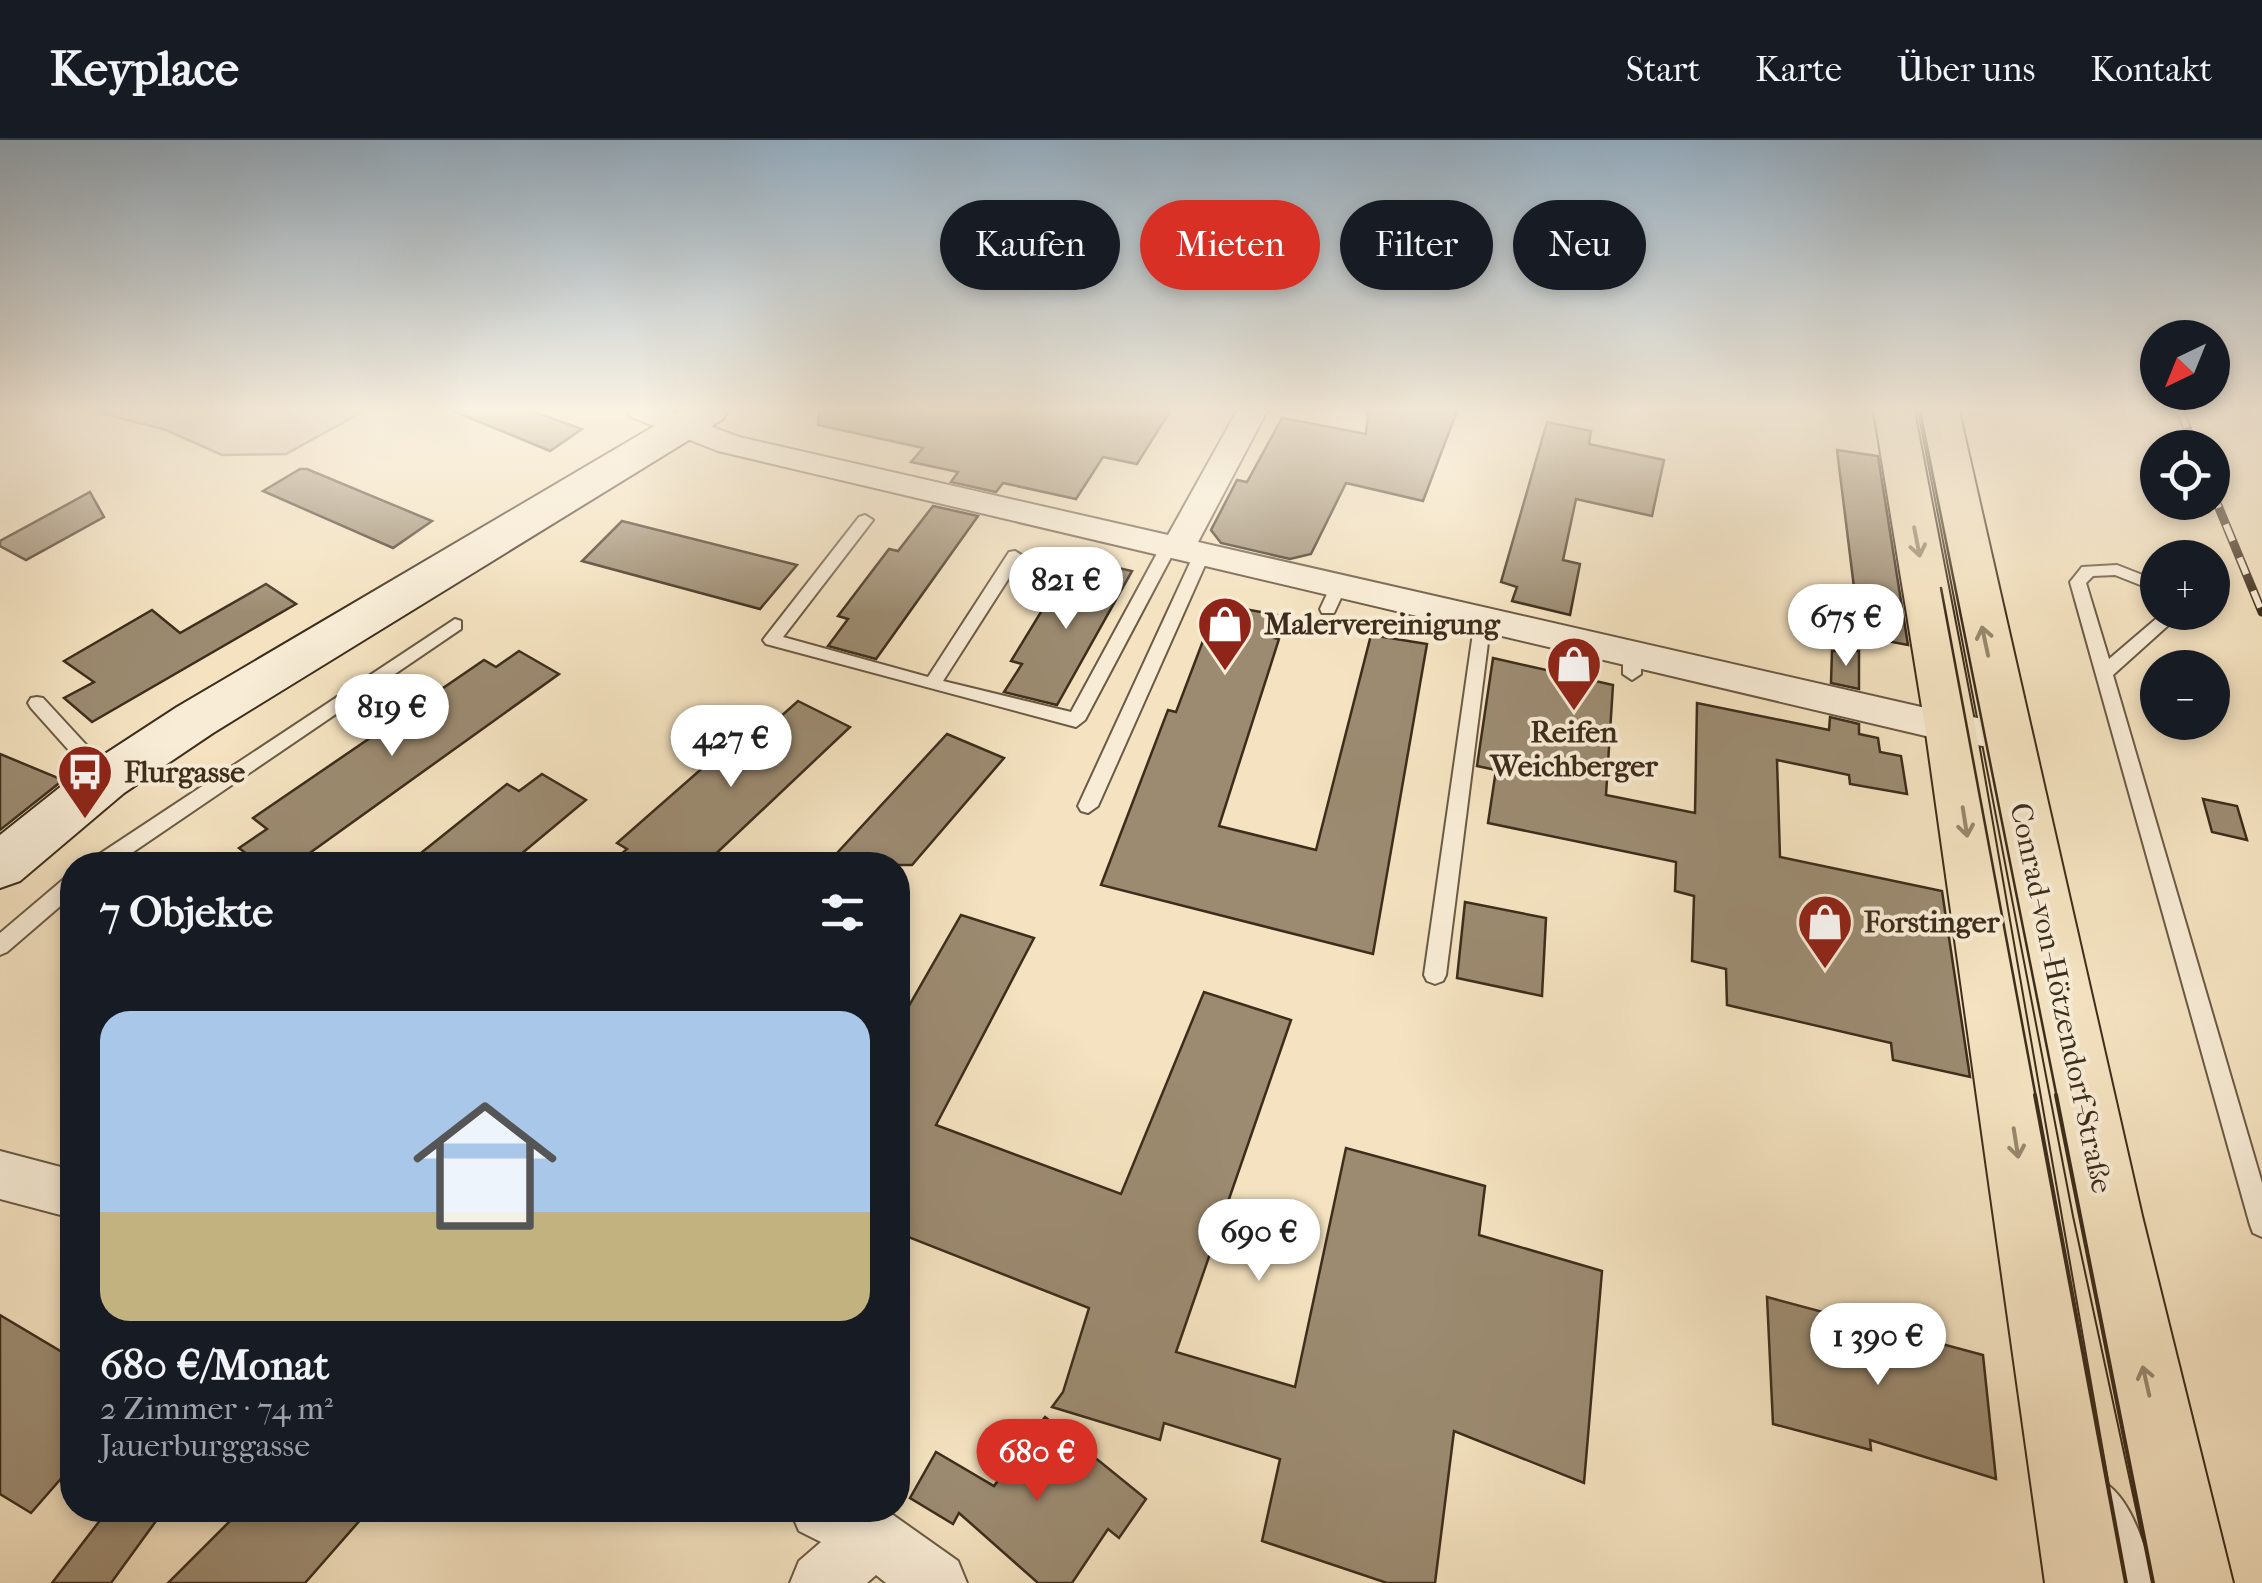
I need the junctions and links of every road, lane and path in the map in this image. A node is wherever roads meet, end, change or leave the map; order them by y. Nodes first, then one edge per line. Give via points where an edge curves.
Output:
1 (579, 478) edge
2 (877, 478) edge
3 (1218, 478) edge
4 (1912, 478) edge
5 (1947, 478) edge
6 (865, 520) dead end
7 (1183, 549) junction
8 (1015, 556) dead end
9 (2140, 579) edge
10 (1483, 619) junction
11 (455, 625) dead end
12 (2154, 630) edge
13 (2104, 672) junction
14 (932, 684) junction
15 (36, 703) dead end
16 (1978, 731) junction
17 (106, 779) junction
18 (1088, 806) dead end
19 (117, 852) edge
20 (0, 866) edge
21 (60, 894) edge
22 (0, 946) edge
23 (1435, 975) dead end
24 (0, 1176) edge
25 (60, 1191) edge
26 (2262, 1226) edge
27 (2168, 1476) junction
28 (845, 1522) edge
29 (874, 1536) junction
30 (2108, 1562) edge
31 (821, 1583) edge
32 (936, 1583) edge
33 (2139, 1583) edge
34 (2193, 1583) edge

1 - 17 main road
2 - 7 street
3 - 7 street
4 -> 16 main road, Conrad-von-Hötzendorf-Straße
16 -> 5 main road, Conrad-von-Hötzendorf-Straße
6 - 14 lane via 772,640
7 - 10 street via 1333,597
7 - 14 lane via 1079,718
7 - 18 lane
8 - 14 lane
9 - 13 lane via 2117,570 2088,571 2078,582
10 - 16 street via 1632,663
10 - 23 lane
11 - 19 lane
12 - 13 lane
13 - 26 lane
15 - 17 lane
27 -> 16 main road, Conrad-von-Hötzendorf-Straße
16 -> 30 main road, Conrad-von-Hötzendorf-Straße via 2062,1438
17 - 20 main road
21 - 22 lane
24 - 25 street
27 - 30 lane
27 - 34 main road, Conrad-von-Hötzendorf-Straße
28 - 29 street
29 - 31 street
29 - 32 street
30 - 33 lane

